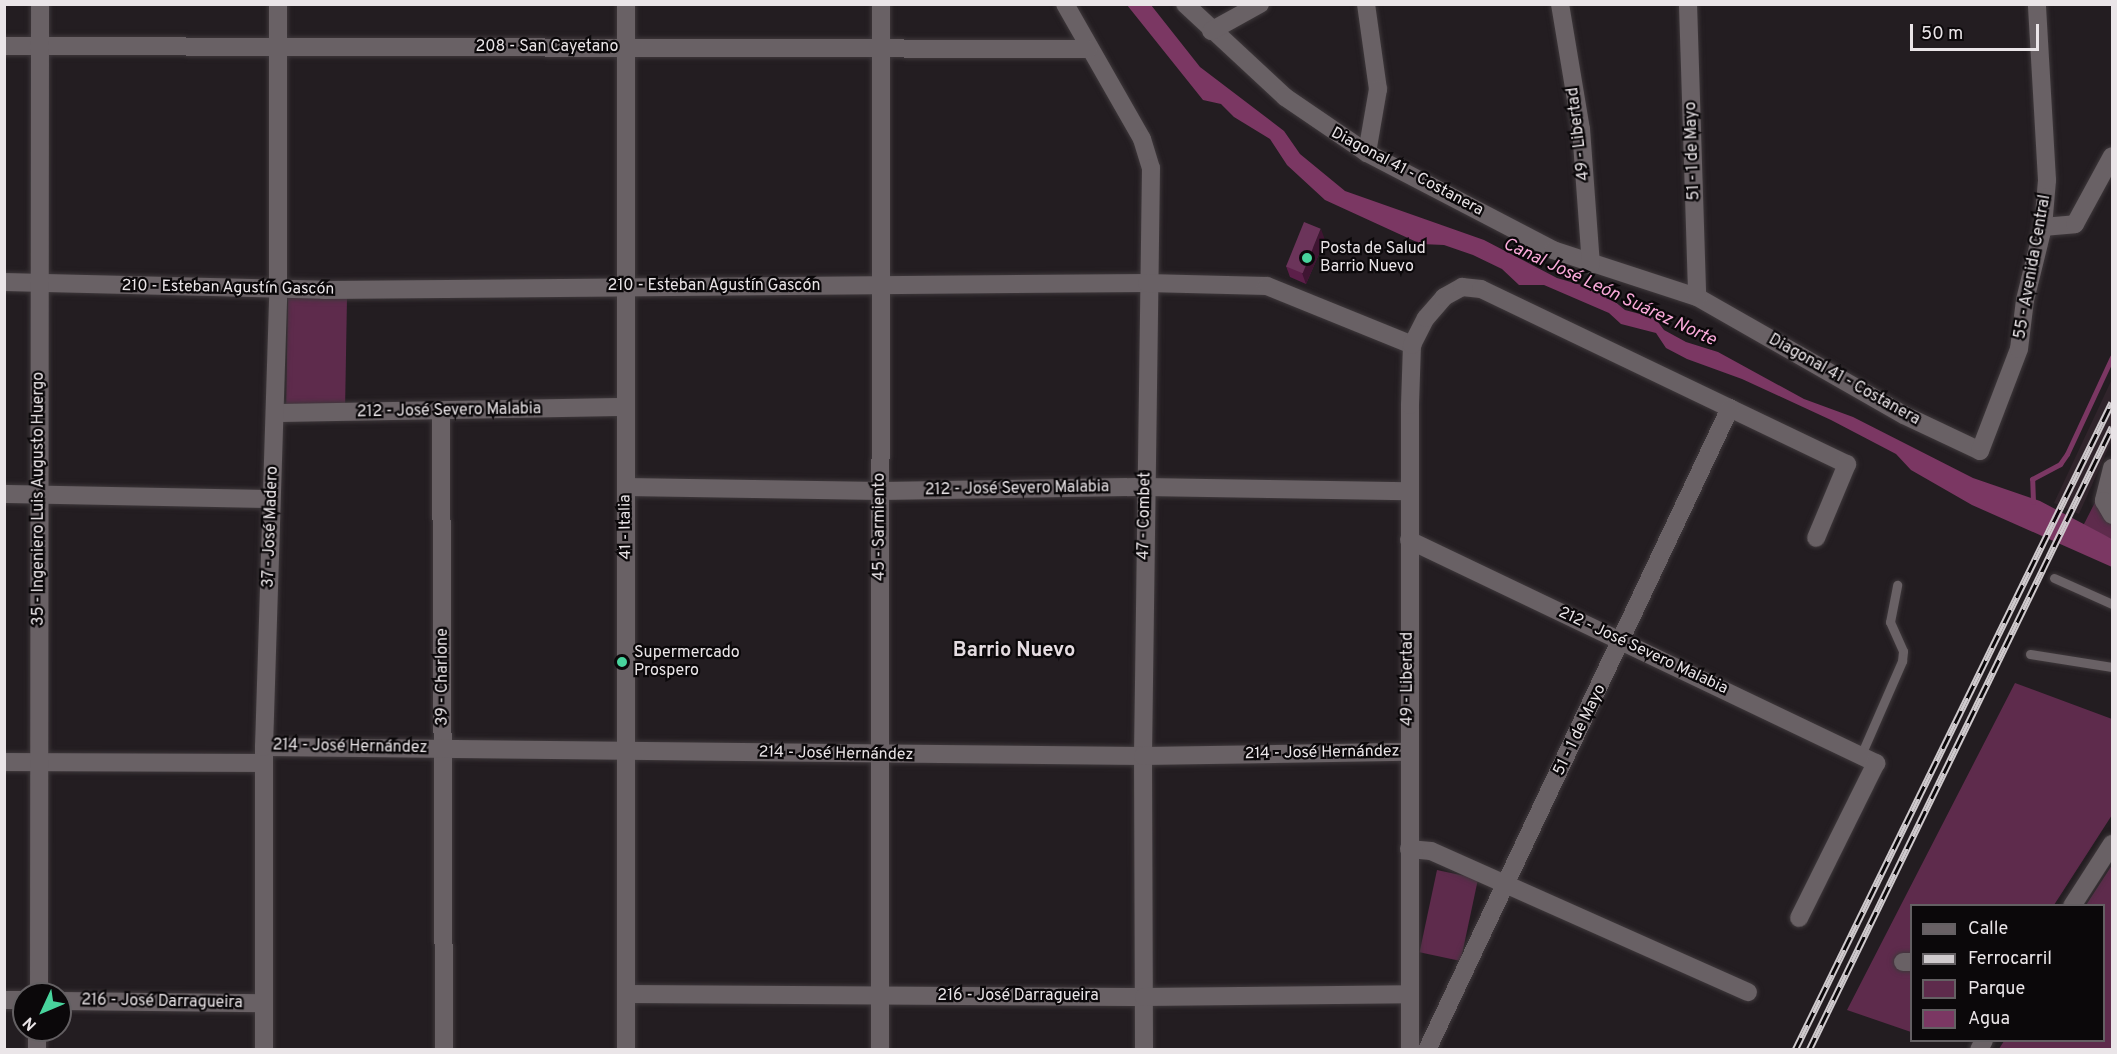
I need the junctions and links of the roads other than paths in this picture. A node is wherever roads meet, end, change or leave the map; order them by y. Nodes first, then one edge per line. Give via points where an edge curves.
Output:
1 (40, 4) edge
2 (278, 4) edge
3 (626, 4) edge
4 (881, 4) edge
5 (1065, 4) edge
6 (1185, 4) edge
7 (1260, 4) edge
8 (1366, 4) edge
9 (1560, 4) edge
10 (1688, 4) edge
11 (2037, 4) edge
12 (1211, 31) junction
13 (4, 46) edge
14 (40, 46) junction
15 (627, 47) junction
16 (279, 48) junction
17 (880, 48) junction
18 (1089, 49) junction
19 (1367, 153) junction
20 (2112, 156) edge
21 (2043, 227) junction
22 (1591, 265) junction
23 (4, 282) edge
24 (40, 283) junction
25 (1148, 283) junction
26 (625, 286) junction
27 (880, 286) junction
28 (278, 290) junction
29 (1697, 297) junction
30 (1412, 345) junction
31 (624, 407) junction
32 (1730, 408) junction
33 (441, 412) junction
34 (275, 413) junction
35 (1980, 451) joint
36 (2112, 468) edge
37 (1145, 487) junction
38 (626, 488) junction
39 (881, 491) junction
40 (1408, 491) junction
41 (4, 494) edge
42 (39, 495) junction
43 (271, 499) junction
44 (2112, 515) edge
45 (1816, 538) dead end
46 (1409, 540) junction
47 (2054, 578) dead end
48 (1897, 585) dead end
49 (2112, 604) edge
50 (1622, 642) junction
51 (2030, 654) dead end
52 (2112, 667) edge
53 (443, 748) junction
54 (629, 752) junction
55 (1407, 752) junction
56 (880, 754) junction
57 (264, 755) junction
58 (1143, 756) junction
59 (1868, 759) junction
60 (4, 762) edge
61 (37, 762) junction
62 (2112, 844) edge
63 (1409, 849) junction
64 (1505, 883) junction
65 (2073, 904) edge
66 (1799, 918) dead end
67 (39, 982) edge
68 (1748, 992) dead end
69 (627, 994) junction
70 (1409, 994) junction
71 (880, 995) junction
72 (1144, 998) junction
73 (72, 1001) edge
74 (264, 1003) junction
75 (264, 1050) edge
76 (444, 1050) edge
77 (626, 1050) edge
78 (880, 1050) edge
79 (1144, 1050) edge
80 (1410, 1050) edge
81 (1427, 1050) edge

1 - 14 street, 35 - Ingeniero Luis Augusto Huergo
2 - 16 street, 37 - José Madero
3 - 15 street, 41 - Italia
4 - 17 street, 45 - Sarmiento
5 - 18 street, 47 - Combet
6 - 12 street, Diagonal 41 - Costanera
7 - 12 street
8 - 19 street via 1378,89
9 - 22 street, 49 - Libertad via 1581,129
10 - 29 street, 51 - 1 de Mayo
11 - 21 street, 55 - Avenida Central via 2047,180
12 - 19 street, Diagonal 41 - Costanera via 1285,97
13 - 14 street, 208 - San Cayetano
14 - 16 street, 208 - San Cayetano
14 - 24 street, 35 - Ingeniero Luis Augusto Huergo
15 - 16 street, 208 - San Cayetano
15 - 17 street, 208 - San Cayetano
15 - 26 street, 41 - Italia
16 - 28 street, 37 - José Madero
17 - 18 street, 208 - San Cayetano
17 - 27 street, 45 - Sarmiento
18 - 25 street, 47 - Combet via 1149,153
19 - 22 street, Diagonal 41 - Costanera via 1553,250
20 - 21 street via 2075,224
21 - 35 street, 55 - Avenida Central via 2025,300 2019,349
22 - 29 street, Diagonal 41 - Costanera
23 - 24 street, 210 - Esteban Agustín Gascón
24 - 28 street, 210 - Esteban Agustín Gascón
24 - 42 street, 35 - Ingeniero Luis Augusto Huergo
25 - 27 street, 210 - Esteban Agustín Gascón
25 - 30 street, 210 - Esteban Agustín Gascón via 1275,287
25 - 37 street, 47 - Combet
26 - 27 street, 210 - Esteban Agustín Gascón
26 - 28 street, 210 - Esteban Agustín Gascón
26 - 31 street, 41 - Italia
27 - 39 street, 45 - Sarmiento
28 - 34 street, 37 - José Madero
29 - 35 street, Diagonal 41 - Costanera via 1904,415
30 - 32 street via 1426,318 1444,297 1462,287 1481,289
30 - 40 street, 49 - Libertad
31 - 33 street, 212 - José Severo Malabia
31 - 38 street, 41 - Italia
32 - 45 street via 1847,464
32 - 50 street, 51 - 1 de Mayo
33 - 34 street, 212 - José Severo Malabia
33 - 53 street, 39 - Charlone
34 - 43 street, 37 - José Madero
36 - 44 street via 2104,501
37 - 39 street, 212 - José Severo Malabia
37 - 40 street, 212 - José Severo Malabia
37 - 58 street, 47 - Combet
38 - 39 street, 212 - José Severo Malabia
38 - 54 street, 41 - Italia
39 - 56 street, 45 - Sarmiento
40 - 46 street, 49 - Libertad
41 - 42 street
42 - 43 street
42 - 61 street, 35 - Ingeniero Luis Augusto Huergo
43 - 57 street, 37 - José Madero
46 - 50 street, 212 - José Severo Malabia
46 - 55 street, 49 - Libertad
47 - 49 lane
48 - 59 lane via 1890,622 1903,651 1902,661
50 - 59 street, 212 - José Severo Malabia
50 - 64 street, 51 - 1 de Mayo
51 - 52 lane
53 - 54 street, 214 - José Hernández
53 - 57 street, 214 - José Hernández
53 - 76 street, 39 - Charlone
54 - 56 street, 214 - José Hernández
54 - 69 street, 41 - Italia
55 - 58 street, 214 - José Hernández
55 - 63 street, 49 - Libertad
56 - 58 street, 214 - José Hernández
56 - 71 street, 45 - Sarmiento
57 - 61 street, 214 - José Hernández
57 - 74 street, 37 - José Madero
58 - 72 street, 47 - Combet
59 - 66 street
60 - 61 street, 214 - José Hernández
61 - 67 street, 35 - Ingeniero Luis Augusto Huergo
62 - 65 street
63 - 64 street via 1431,851
63 - 70 street, 49 - Libertad
64 - 68 street
64 - 81 street, 51 - 1 de Mayo
69 - 71 street, 216 - José Darragueira
69 - 77 street, 41 - Italia
70 - 72 street, 216 - José Darragueira
70 - 80 street, 49 - Libertad
71 - 72 street, 216 - José Darragueira
71 - 78 street, 45 - Sarmiento
72 - 79 street, 47 - Combet
73 - 74 street, 216 - José Darragueira
74 - 75 street, 37 - José Madero

